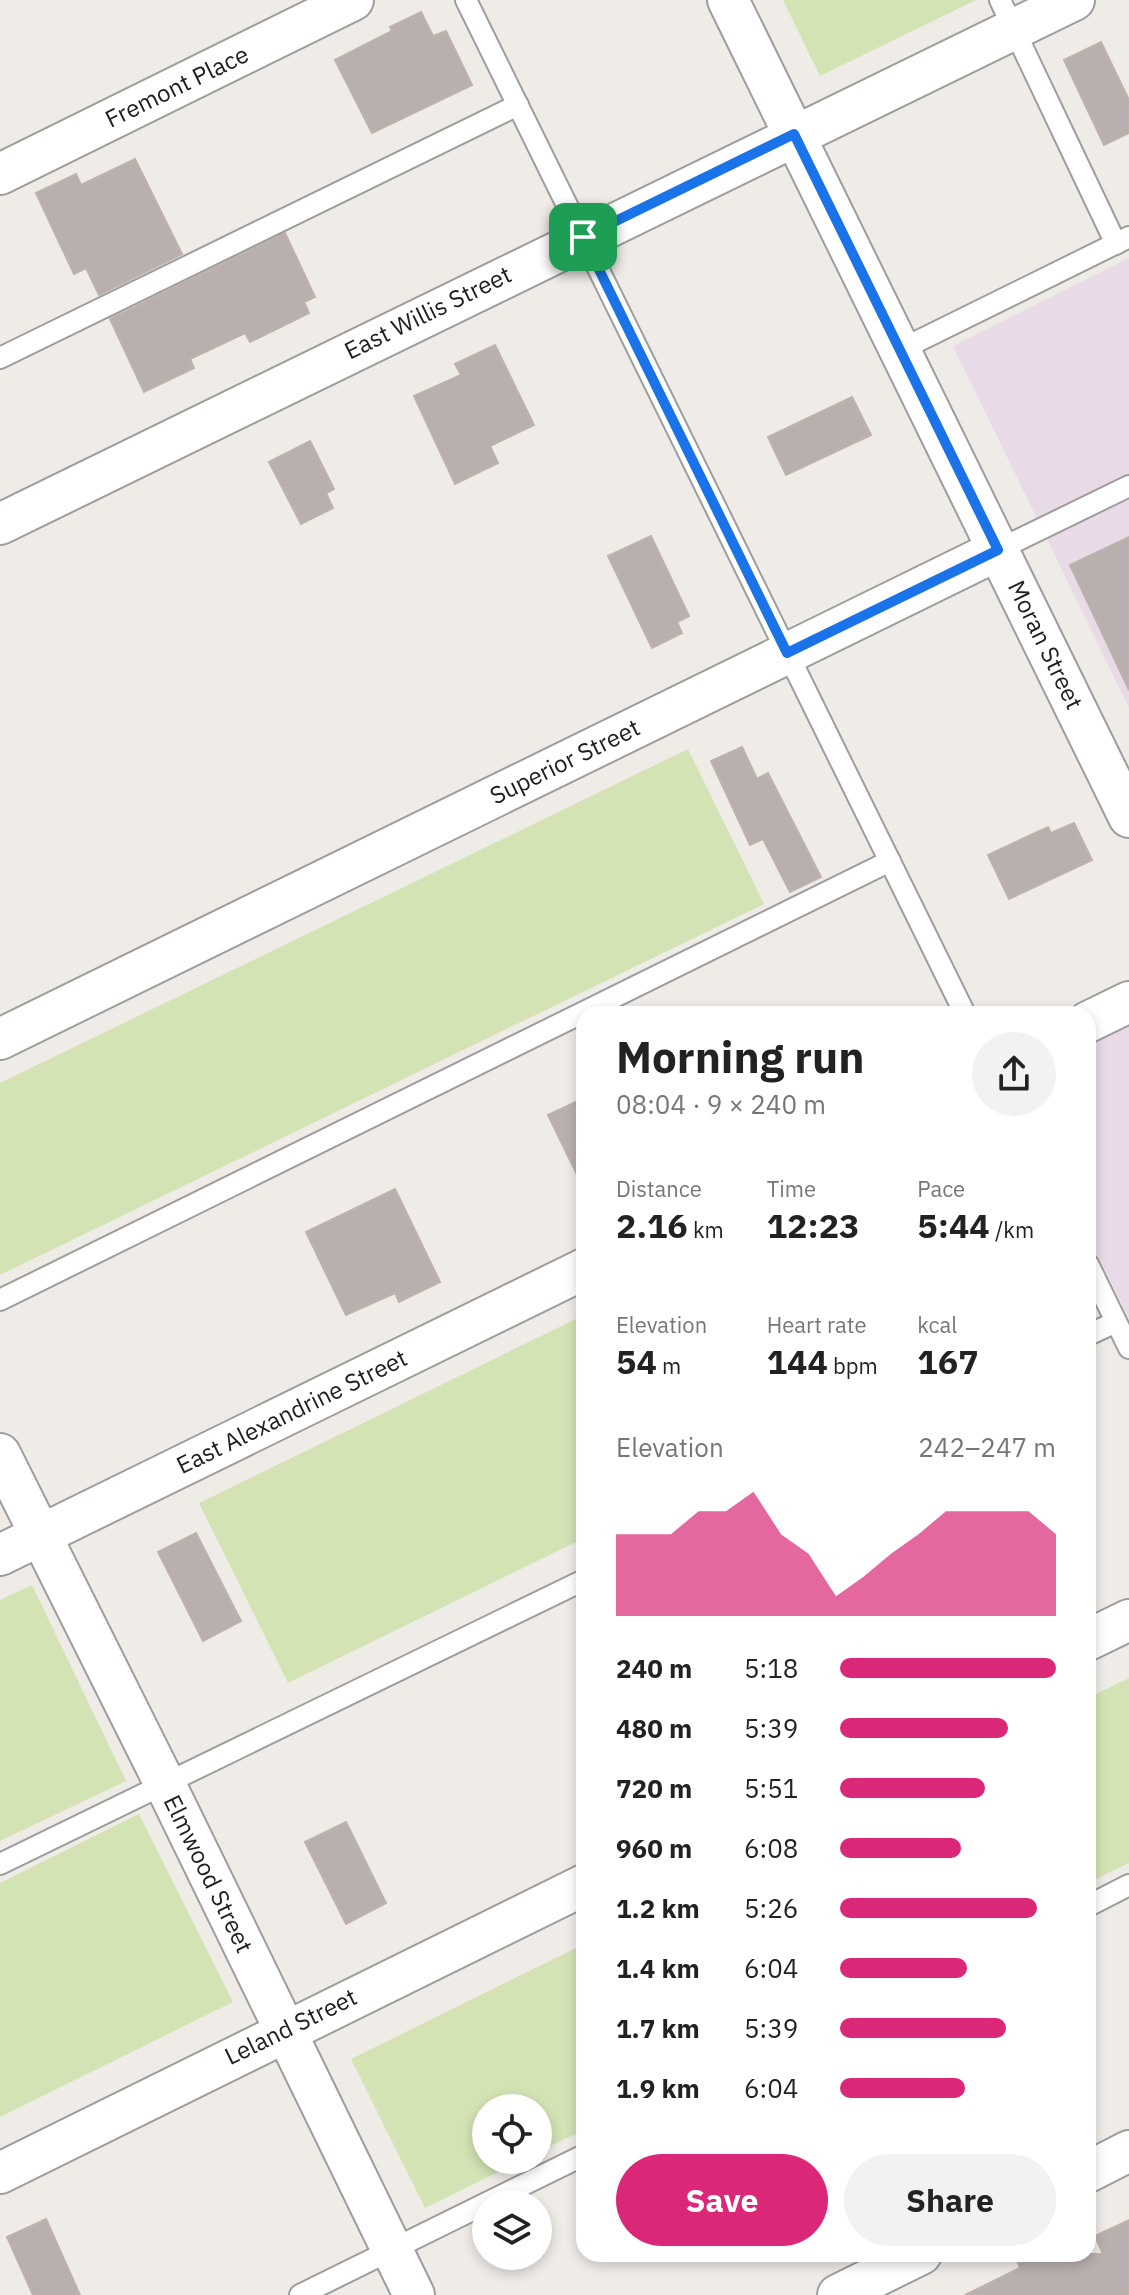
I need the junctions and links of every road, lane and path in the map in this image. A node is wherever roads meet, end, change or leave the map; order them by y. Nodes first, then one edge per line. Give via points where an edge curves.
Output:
1 (353, 0) edge
2 (466, 0) edge
3 (728, 0) edge
4 (1074, 0) edge
5 (1008, 15) edge
6 (518, 105) junction
7 (794, 134) junction
8 (0, 174) edge
9 (583, 237) junction
10 (1122, 240) edge
11 (900, 350) junction
12 (0, 358) edge
13 (1129, 486) edge
14 (0, 524) edge
15 (998, 550) junction
16 (787, 653) junction
17 (1129, 817) edge
18 (890, 861) junction
19 (1129, 1002) edge
20 (596, 1006) edge
21 (961, 1006) edge
22 (576, 1016) edge
23 (1096, 1018) edge
24 (0, 1039) edge
25 (576, 1273) edge
26 (1096, 1281) edge
27 (0, 1300) edge
28 (1116, 1322) junction
29 (1096, 1331) edge
30 (1129, 1348) edge
31 (0, 1454) edge
32 (40, 1536) junction
33 (0, 1555) edge
34 (576, 1584) edge
35 (1129, 1620) edge
36 (1096, 1636) edge
37 (165, 1784) junction
38 (0, 1864) edge
39 (1129, 1885) edge
40 (576, 1889) edge
41 (1096, 1902) edge
42 (284, 2031) junction
43 (1129, 2151) edge
44 (576, 2159) edge
45 (1096, 2168) edge
46 (0, 2173) edge
47 (392, 2250) junction
48 (905, 2262) edge
49 (300, 2295) edge
50 (414, 2295) edge
51 (838, 2295) edge

1 - 8 street, Fremont Place
2 - 6 lane
3 - 7 street, Moran Street
4 - 5 street, East Willis Street
5 - 7 street, East Willis Street
5 - 10 lane
6 - 9 lane
6 - 12 lane
7 - 9 street, East Willis Street
7 - 11 street, Moran Street
9 - 14 street, East Willis Street
9 - 16 lane
10 - 11 lane
11 - 15 street, Moran Street
13 - 15 lane, Superior Street
15 - 16 street, Superior Street
15 - 17 street, Moran Street
16 - 18 lane
16 - 24 street, Superior Street
18 - 20 lane
18 - 21 lane
19 - 23 street
22 - 27 lane
25 - 32 street, East Alexandrine Street
26 - 28 lane
28 - 29 lane
28 - 30 lane
31 - 32 street, Elmwood Street
32 - 33 street, East Alexandrine Street
32 - 37 street, Elmwood Street
34 - 37 lane
35 - 36 street
37 - 38 lane
37 - 42 street, Elmwood Street
39 - 41 lane
40 - 42 street, Leland Street
42 - 46 street, Leland Street
42 - 47 street, Elmwood Street
43 - 45 street
44 - 47 lane
47 - 49 lane
47 - 50 street, Elmwood Street
48 - 51 street

